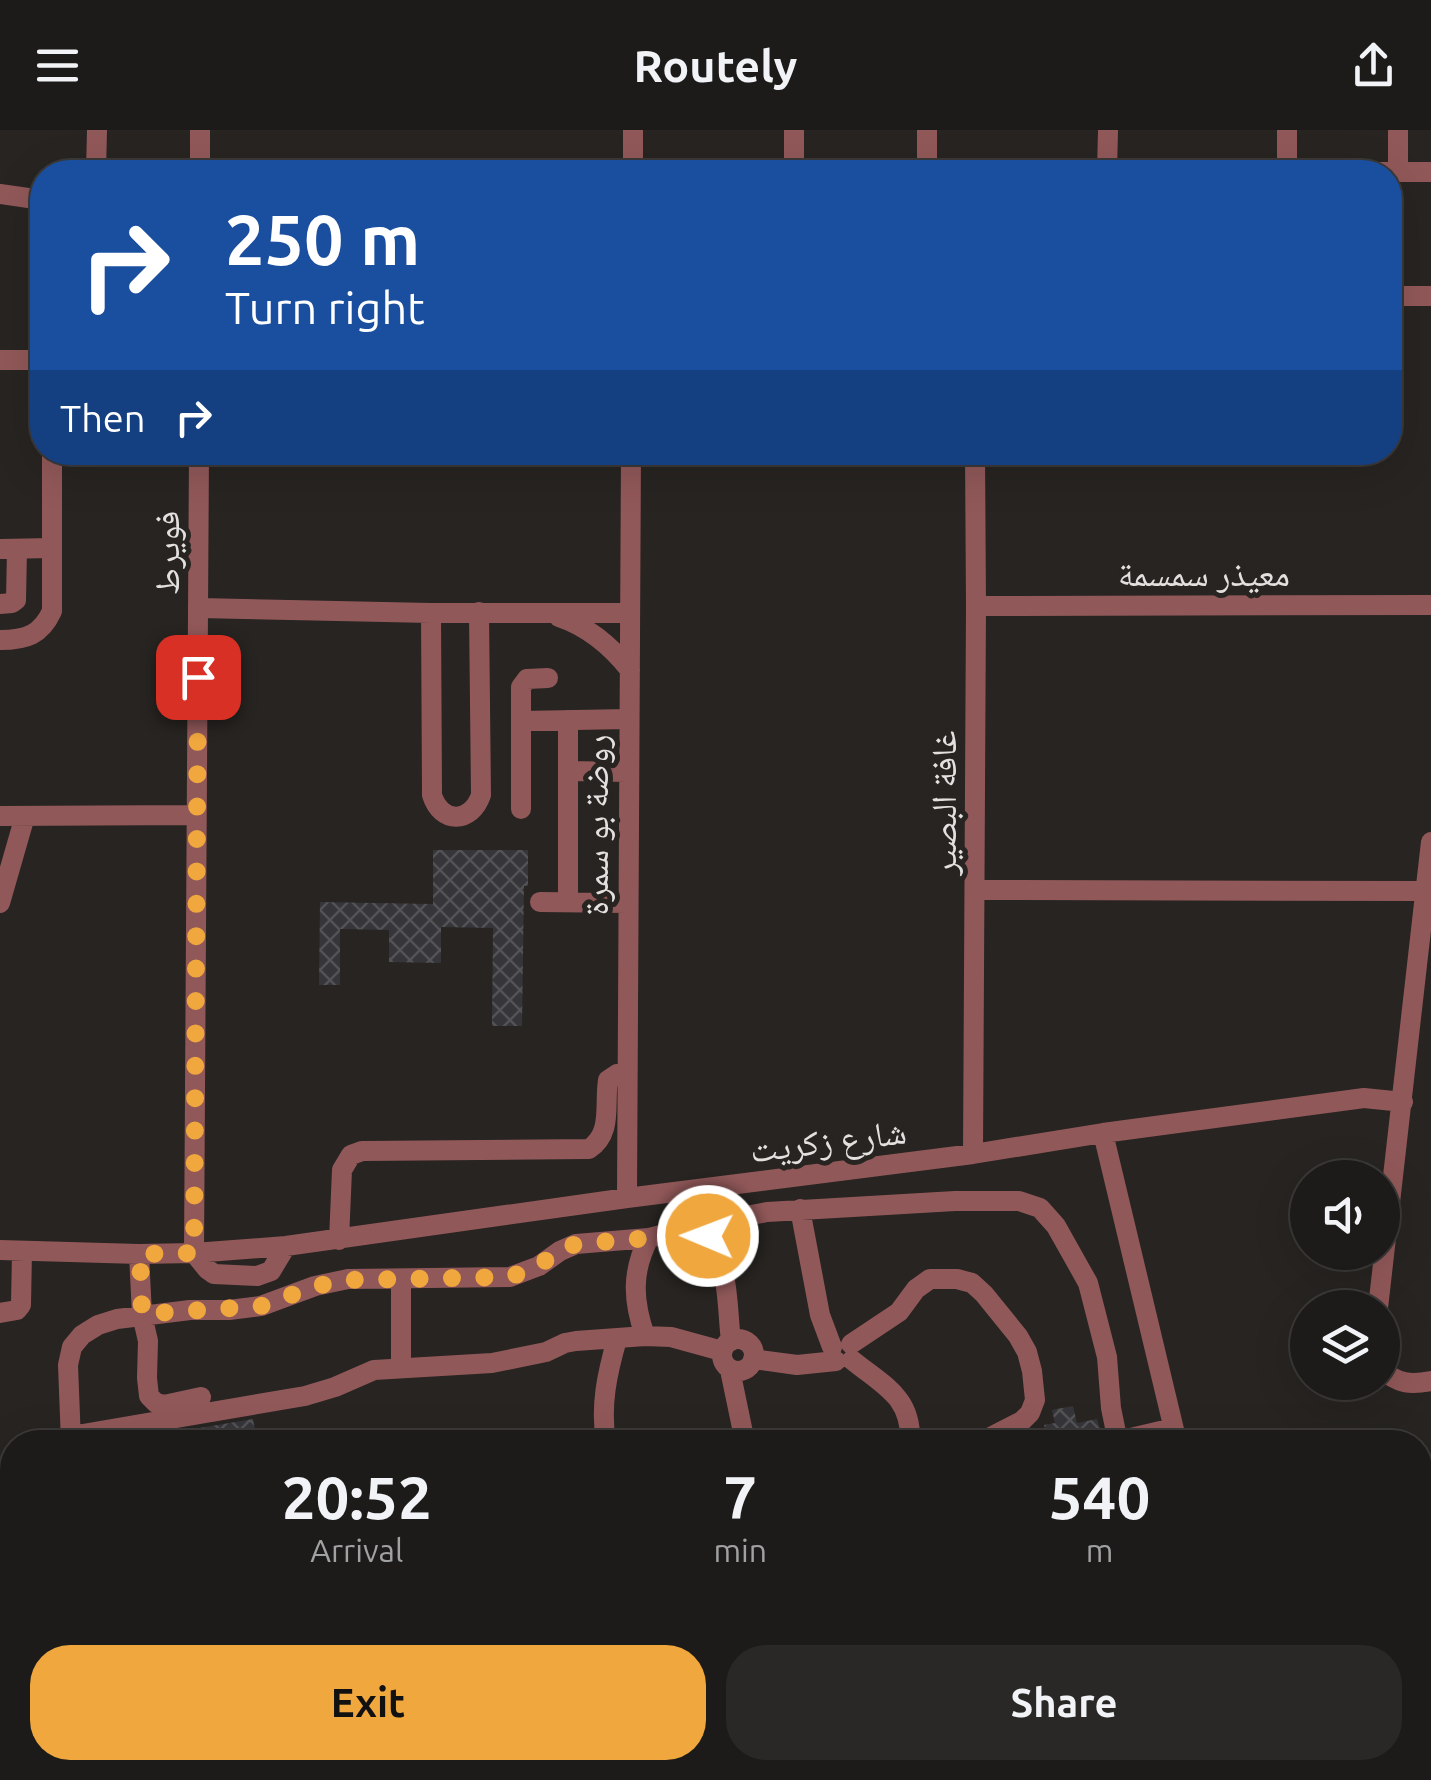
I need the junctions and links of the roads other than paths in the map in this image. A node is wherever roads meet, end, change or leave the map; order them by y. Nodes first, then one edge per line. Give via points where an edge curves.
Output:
1 (96, 130) edge
2 (200, 130) edge
3 (633, 130) edge
4 (794, 130) edge
5 (927, 130) edge
6 (1108, 130) edge
7 (1287, 130) edge
8 (1398, 130) edge
9 (96, 160) edge
10 (200, 160) edge
11 (632, 160) edge
12 (794, 160) edge
13 (927, 160) edge
14 (1107, 160) edge
15 (1287, 160) edge
16 (1398, 160) edge
17 (1402, 172) edge
18 (1431, 172) edge
19 (0, 194) edge
20 (30, 198) edge
21 (1402, 296) edge
22 (1431, 296) edge
23 (0, 360) edge
24 (30, 360) edge
25 (52, 465) edge
26 (199, 465) edge
27 (631, 465) edge
28 (974, 465) edge
29 (52, 548) junction
30 (9, 549) edge
31 (0, 604) edge
32 (1431, 604) edge
33 (976, 606) junction
34 (199, 608) junction
35 (479, 612) junction
36 (542, 612) junction
37 (432, 613) junction
38 (630, 613) junction
39 (0, 640) edge
40 (630, 670) junction
41 (548, 678) dead end
42 (628, 718) junction
43 (568, 720) junction
44 (521, 722) junction
45 (568, 771) junction
46 (628, 772) junction
47 (521, 809) dead end
48 (196, 814) junction
49 (0, 816) edge
50 (25, 816) junction
51 (1431, 842) edge
52 (974, 890) junction
53 (1426, 891) junction
54 (540, 902) dead end
55 (568, 902) junction
56 (627, 903) junction
57 (0, 904) edge
58 (627, 1073) junction
59 (1403, 1102) junction
60 (1103, 1133) junction
61 (973, 1154) junction
62 (627, 1198) junction
63 (800, 1209) junction
64 (696, 1226) junction
65 (649, 1238) junction
66 (339, 1240) junction
67 (0, 1250) edge
68 (22, 1251) junction
69 (194, 1253) junction
70 (140, 1254) junction
71 (401, 1279) junction
72 (1380, 1290) edge
73 (0, 1313) edge
74 (142, 1314) junction
75 (645, 1336) junction
76 (617, 1339) junction
77 (843, 1353) junction
78 (728, 1354) junction
79 (401, 1368) junction
80 (1400, 1381) edge
81 (1431, 1382) edge
82 (202, 1397) dead end
83 (71, 1430) edge
84 (120, 1430) edge
85 (604, 1430) edge
86 (742, 1430) edge
87 (911, 1430) edge
88 (1004, 1430) edge
89 (1116, 1430) edge
90 (1174, 1430) edge

1 - 9 street
2 - 10 street
3 - 11 street
4 - 12 street
5 - 13 street
6 - 14 street
7 - 15 street
8 - 16 street
17 - 18 street
19 - 20 street
21 - 22 street
23 - 24 street
25 - 29 street
26 - 34 street, فويرط
27 - 38 street, روضة بو سمرة
28 - 33 street, غافة البصير
29 - 30 street
29 - 39 street via 46,624 23,640
30 - 31 street via 16,600
32 - 33 street, معيذر سمسمة
33 - 52 street, غافة البصير
34 - 37 street
34 - 48 street, فويرط
35 - 36 street
35 - 37 street
35 - 37 street via 481,796 461,817 441,812 432,794
36 - 38 street
36 - 40 street via 592,633
38 - 40 street, روضة بو سمرة
40 - 42 street, روضة بو سمرة
41 - 44 street via 522,684
42 - 43 street
42 - 46 street, روضة بو سمرة
43 - 44 street
43 - 45 street
44 - 47 street
45 - 46 street
45 - 55 street
46 - 56 street, روضة بو سمرة
48 - 50 street
48 - 69 street, فويرط
49 - 50 street
50 - 57 street
51 - 53 street
52 - 53 street
52 - 61 street, غافة البصير
53 - 59 street
54 - 55 street
55 - 56 street
56 - 58 street, روضة بو سمرة
58 - 62 street, روضة بو سمرة
58 - 66 street via 608,1080 605,1129 589,1148 352,1155 342,1170
59 - 60 street, شارع زكريت via 1364,1098
59 - 72 street
60 - 61 street, شارع زكريت
60 - 90 street
61 - 62 street, شارع زكريت
62 - 66 street, شارع زكريت
63 - 64 street
63 - 77 street via 820,1315
63 - 89 street via 956,1201 1019,1201 1040,1208 1088,1283 1107,1357
64 - 65 street
64 - 78 street via 722,1261
65 - 71 street via 576,1244 510,1277
65 - 75 street via 634,1284
66 - 69 street, شارع زكريت
67 - 68 street, شارع زكريت
68 - 70 street, شارع زكريت
68 - 73 street via 21,1305
69 - 70 street, شارع زكريت
70 - 74 street
71 - 74 street via 316,1286 261,1306
71 - 79 street
74 - 82 street via 149,1396 164,1405
74 - 83 street via 98,1325 72,1347
75 - 76 street
75 - 78 street
76 - 79 street via 565,1343 492,1363
76 - 85 street via 604,1389
77 - 78 street via 798,1365 753,1359 744,1370
77 - 87 street via 904,1404
77 - 88 street via 899,1312 930,1279 972,1283 1028,1352 1035,1400 1022,1421
78 - 86 street
79 - 84 street via 374,1370 305,1396
80 - 81 street

